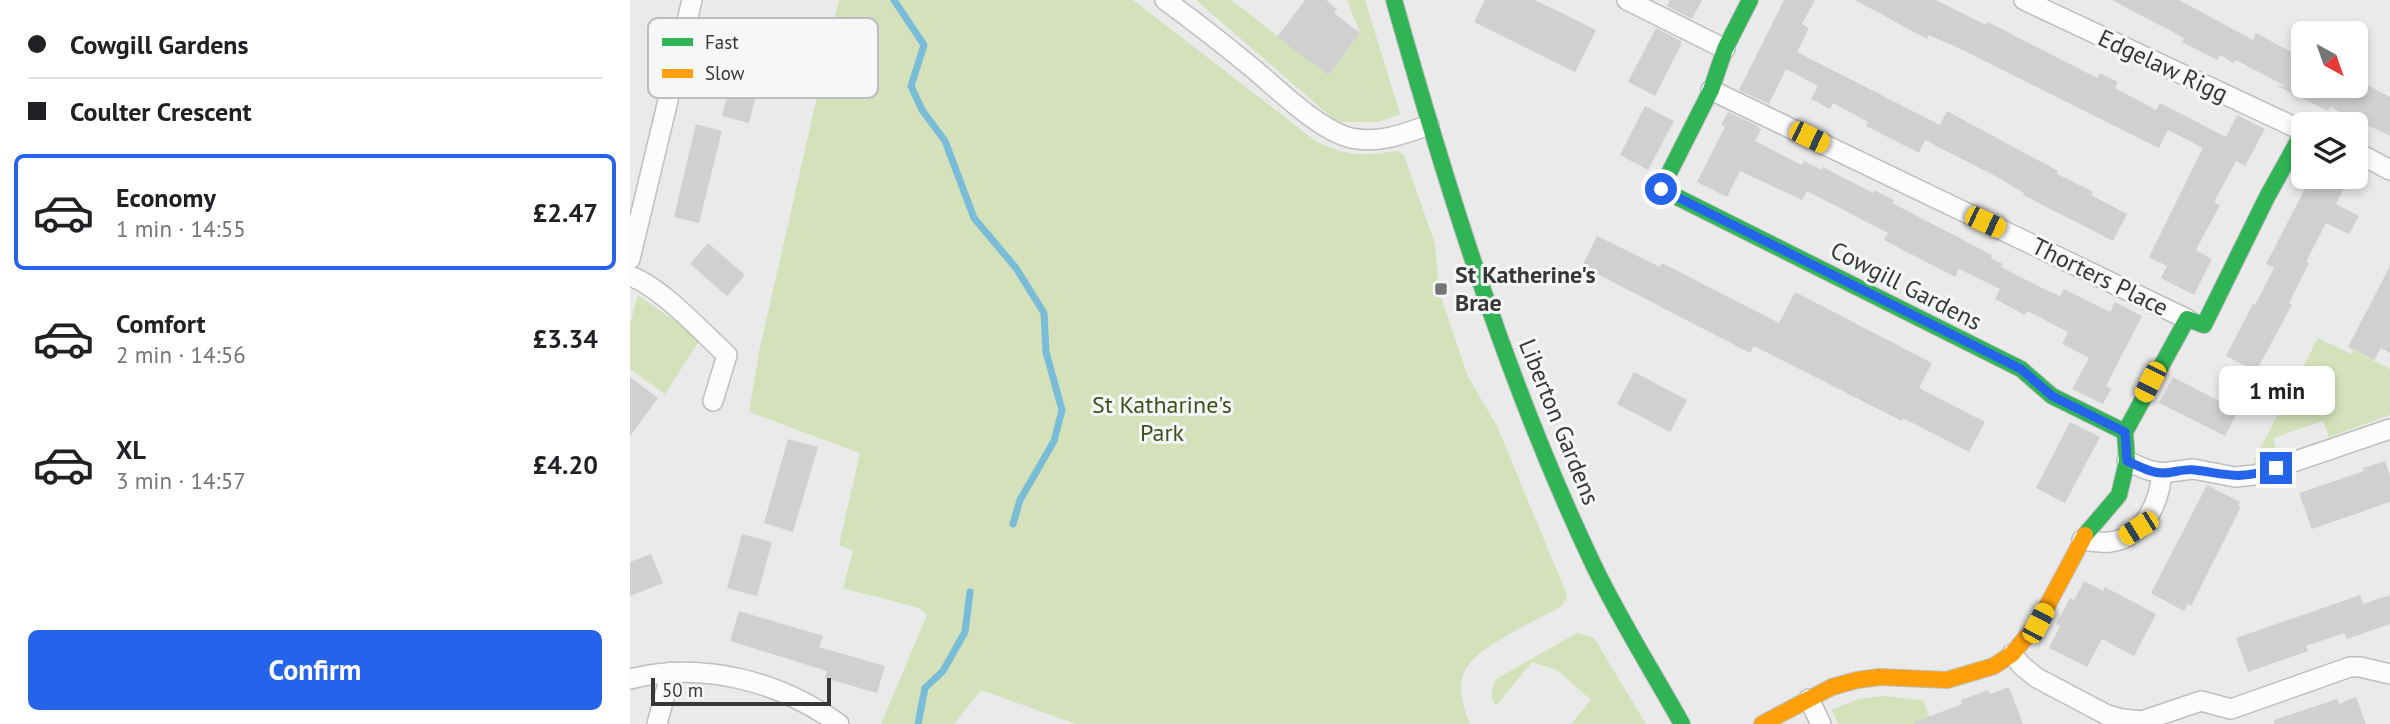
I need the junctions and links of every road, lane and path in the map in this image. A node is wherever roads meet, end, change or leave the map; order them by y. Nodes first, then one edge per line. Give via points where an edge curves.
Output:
1 (692, 0) edge
2 (1394, 0) edge
3 (1627, 0) edge
4 (1750, 0) edge
5 (2024, 0) edge
6 (1171, 2) edge
7 (687, 18) edge
8 (1725, 49) junction
9 (1711, 90) junction
10 (665, 98) edge
11 (1429, 125) junction
12 (2291, 126) edge
13 (2291, 154) edge
14 (2368, 158) edge
15 (2390, 170) edge
16 (636, 205) edge
17 (630, 259) edge
18 (630, 276) edge
19 (2187, 318) junction
20 (713, 401) dead end
21 (2390, 429) edge
22 (2125, 432) junction
23 (2127, 461) junction
24 (2162, 473) junction
25 (2082, 540) junction
26 (2012, 654) junction
27 (671, 672) junction
28 (2390, 674) edge
29 (630, 678) edge
30 (1809, 699) junction
31 (657, 724) edge
32 (839, 724) edge
33 (1682, 724) edge
34 (1762, 724) edge
35 (1821, 724) edge

1 - 7 street
2 - 11 street, Liberton Gardens
3 - 8 street
4 - 8 street
5 - 12 street, Edgelaw Rigg
6 - 11 street via 1328,130 1372,140
8 - 9 street
9 - 19 street, Thorters Place
9 - 22 street, Cowgill Gardens via 1661,189 2021,369 2052,396
10 - 16 street
11 - 33 street, Liberton Gardens via 1507,357 1565,502 1595,567
13 - 19 street via 2204,325
14 - 15 street
16 - 17 street
18 - 20 street via 644,282 727,355
19 - 22 street
21 - 24 street via 2255,475 2235,477 2193,469
22 - 23 street
23 - 24 street
23 - 25 street via 2119,495
24 - 25 street via 2161,492 2138,528 2110,542
25 - 26 street via 2038,623
26 - 28 street via 2037,678 2107,715 2142,721 2201,701 2231,709 2350,667
26 - 30 street via 1994,666 1947,680 1857,680
27 - 29 street
27 - 31 street
27 - 32 street via 747,680 799,700
30 - 34 street
30 - 35 street

